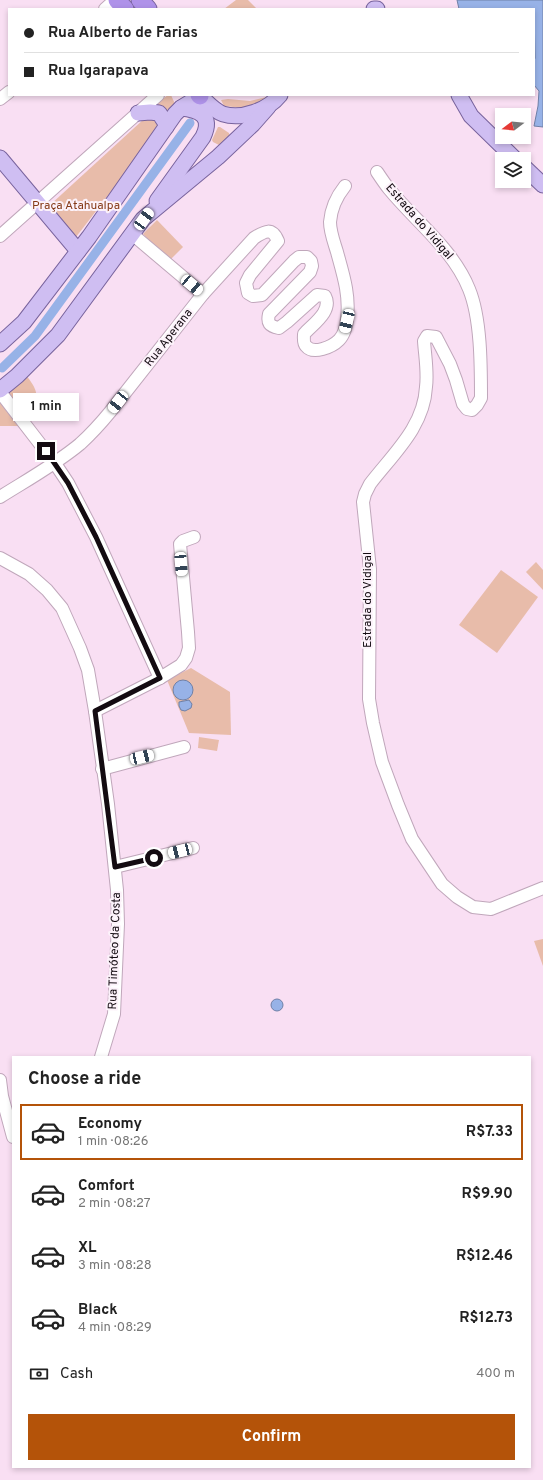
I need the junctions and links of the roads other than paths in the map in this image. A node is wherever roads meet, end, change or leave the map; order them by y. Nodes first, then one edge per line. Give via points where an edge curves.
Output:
1 (116, 0) edge
2 (140, 0) edge
3 (106, 8) edge
4 (124, 8) edge
5 (147, 8) edge
6 (8, 93) edge
7 (157, 96) edge
8 (199, 96) edge
9 (201, 96) edge
10 (279, 96) edge
11 (460, 96) edge
12 (0, 99) edge
13 (268, 107) junction
14 (181, 108) junction
15 (138, 113) junction
16 (166, 127) junction
17 (508, 152) edge
18 (0, 158) edge
19 (377, 172) dead end
20 (531, 174) edge
21 (543, 185) edge
22 (345, 186) dead end
23 (38, 202) junction
24 (144, 219) junction
25 (132, 234) junction
26 (0, 236) edge
27 (78, 250) junction
28 (203, 294) junction
29 (0, 344) edge
30 (0, 374) edge
31 (17, 376) junction
32 (0, 391) edge
33 (54, 462) junction
34 (0, 497) edge
35 (194, 538) dead end
36 (0, 558) edge
37 (160, 678) junction
38 (95, 711) junction
39 (184, 747) dead end
40 (102, 768) junction
41 (193, 848) dead end
42 (115, 867) junction
43 (543, 888) edge
44 (101, 1056) edge
45 (0, 1080) edge
46 (12, 1133) edge

1 - 3 street
1 - 4 highway
2 - 5 highway
6 - 12 street
7 - 15 street
8 - 14 main road
9 - 13 main road via 223,114 241,115
10 - 13 main road
11 - 17 main road via 471,116
13 - 24 main road via 218,157
14 - 16 main road
14 - 24 main road via 194,109 204,117 206,130
15 - 16 main road via 159,113
15 - 23 street
16 - 27 main road
18 - 23 main road
19 - 43 street, Estrada do Vidigal via 389,189 436,238 454,262 469,289 477,321 481,398 472,410 462,404 450,364 436,337 427,336 424,341 427,387 416,425 364,494 370,568 369,699 382,762 412,839 442,884 457,898 473,907 491,909
20 - 21 main road
22 - 28 street, Rua Aperana via 332,211 330,223 349,308 345,330 339,340 320,350 311,350 304,342 304,334 327,308 325,296 317,295 279,328 269,324 269,314 310,272 312,266 307,257 299,257 294,261 262,295 256,297 248,293 246,283 250,275 278,241 272,232 268,231 254,238
23 - 26 street
23 - 27 main road
24 - 25 main road
25 - 28 street
25 - 31 main road via 58,335
27 - 29 main road via 24,322
28 - 33 street, Rua Aperana via 102,422 80,444
30 - 31 main road via 4,378
31 - 32 main road
32 - 33 street
33 - 34 street, Rua Aperana
33 - 37 street via 96,537
35 - 37 street via 180,544 189,648 181,665
36 - 38 street, Rua Timóteo da Costa via 29,574 48,590 62,608 85,663
37 - 38 street
38 - 40 street, Rua Timóteo da Costa
39 - 40 street
40 - 42 street, Rua Timóteo da Costa
41 - 42 street
42 - 44 street, Rua Timóteo da Costa via 118,924 116,995 114,1014
45 - 46 street

